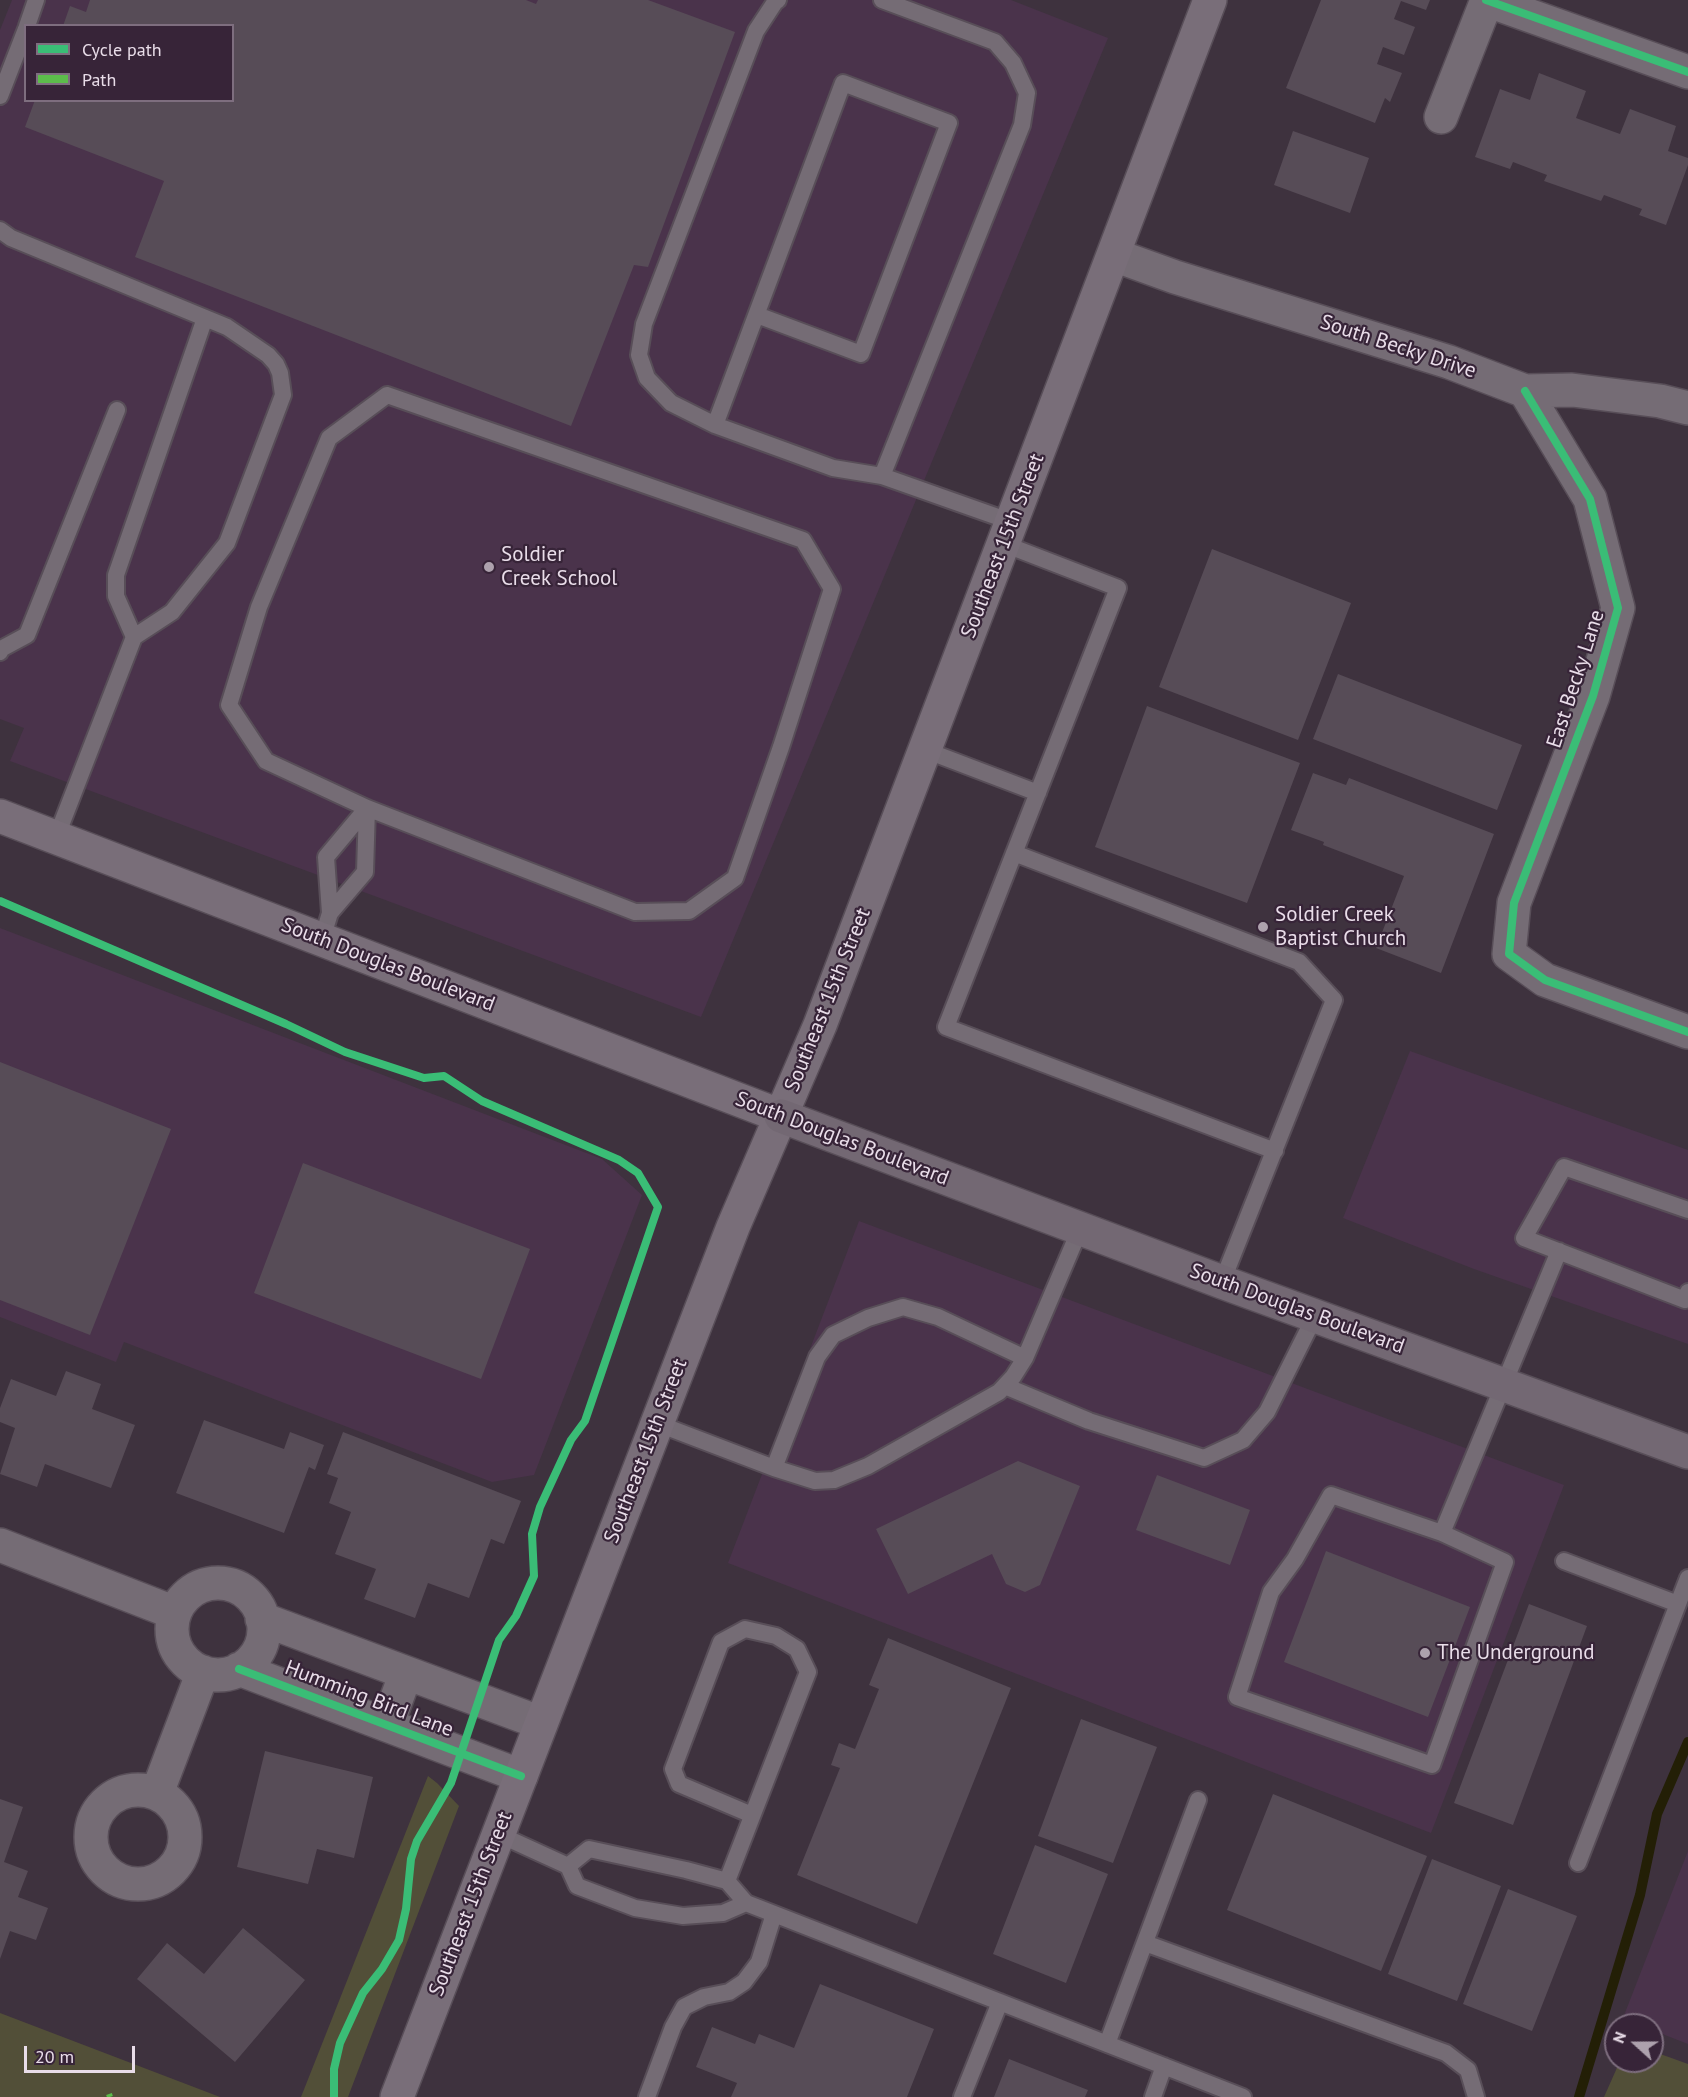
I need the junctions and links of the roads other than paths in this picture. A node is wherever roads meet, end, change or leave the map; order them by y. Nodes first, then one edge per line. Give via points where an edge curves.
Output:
1 (36, 0) edge
2 (778, 0) edge
3 (882, 0) edge
4 (1210, 0) edge
5 (1486, 0) edge
6 (27, 24) edge
7 (24, 32) edge
8 (1688, 72) edge
9 (0, 96) edge
10 (1441, 117) dead end
11 (0, 230) edge
12 (1114, 255) junction
13 (757, 315) junction
14 (205, 318) junction
15 (1525, 391) junction
16 (1688, 408) edge
17 (117, 410) dead end
18 (715, 425) junction
19 (882, 476) junction
20 (1008, 533) junction
21 (134, 637) junction
22 (0, 650) edge
23 (925, 750) junction
24 (1038, 793) junction
25 (367, 808) junction
26 (0, 816) edge
27 (56, 838) junction
28 (1014, 853) junction
29 (326, 926) junction
30 (1688, 1032) edge
31 (781, 1116) junction
32 (1275, 1151) junction
33 (1688, 1210) edge
34 (1080, 1229) junction
35 (1559, 1251) junction
36 (1221, 1282) junction
37 (1688, 1292) edge
38 (1315, 1316) junction
39 (1025, 1358) junction
40 (1505, 1384) junction
41 (1005, 1386) junction
42 (656, 1423) junction
43 (1688, 1452) edge
44 (774, 1468) junction
45 (1442, 1533) junction
46 (0, 1545) edge
47 (1564, 1561) dead end
48 (1688, 1578) edge
49 (1678, 1604) junction
50 (176, 1613) junction
51 (262, 1618) junction
52 (239, 1669) junction
53 (203, 1672) junction
54 (405, 1672) junction
55 (541, 1724) junction
56 (387, 1725) junction
57 (521, 1776) junction
58 (157, 1793) dead end
59 (1198, 1800) dead end
60 (752, 1815) junction
61 (498, 1834) junction
62 (1578, 1863) dead end
63 (568, 1866) junction
64 (727, 1881) junction
65 (746, 1903) junction
66 (774, 1914) junction
67 (1145, 1943) junction
68 (1000, 2002) junction
69 (1107, 2044) junction
70 (1164, 2066) junction
71 (397, 2097) edge
72 (647, 2097) edge
73 (962, 2097) edge
74 (1153, 2097) edge
75 (1243, 2097) edge
76 (1476, 2097) edge

1 - 6 lane
2 - 18 lane via 756,31 644,324 639,355 647,378 670,402
3 - 19 lane via 995,42 1013,63 1027,93 1022,125
4 - 12 main road, Southeast 15th Street
5 - 8 street
5 - 10 street
7 - 9 lane
11 - 14 lane via 11,238
12 - 15 street, South Becky Drive via 1175,278 1449,362
12 - 20 main road, Southeast 15th Street
13 - 13 lane via 843,83 949,123 861,354
13 - 18 lane
14 - 21 lane via 116,575 116,596
14 - 21 lane via 227,327 268,355 280,373 283,395 227,543 172,612
15 - 16 street, South Becky Drive via 1572,390
15 - 30 street, East Becky Lane via 1590,499 1618,608 1593,696 1514,903 1509,954 1545,980
17 - 22 lane via 27,635
18 - 19 lane via 833,468
19 - 20 lane
20 - 23 main road, Southeast 15th Street
20 - 24 lane via 1118,588
21 - 27 lane
23 - 24 lane
23 - 31 main road, Southeast 15th Street
24 - 28 lane
25 - 25 lane via 635,912 689,911 735,879 832,589 802,540 387,395 329,438 259,606 229,705 266,761
25 - 29 lane via 365,872
25 - 29 lane via 326,857
26 - 27 main road, South Douglas Boulevard
27 - 29 main road, South Douglas Boulevard
28 - 32 lane via 1299,962 1335,1000
28 - 32 lane via 946,1027
29 - 31 main road, South Douglas Boulevard
31 - 34 main road, South Douglas Boulevard
31 - 42 main road, Southeast 15th Street
32 - 36 lane
33 - 35 lane via 1564,1167 1524,1238
34 - 36 main road, South Douglas Boulevard
34 - 39 lane
35 - 37 lane via 1685,1300
35 - 40 lane
36 - 38 main road, South Douglas Boulevard
38 - 40 main road, South Douglas Boulevard
38 - 41 lane via 1267,1412 1243,1440 1204,1458 1089,1421
39 - 41 lane
39 - 44 lane via 938,1317 903,1307 868,1318 833,1335 816,1357
40 - 43 main road, South Douglas Boulevard
40 - 45 lane
41 - 44 lane via 868,1466 834,1480 815,1481
42 - 44 lane
42 - 55 main road, Southeast 15th Street
45 - 45 lane via 1331,1495 1295,1559 1271,1592 1237,1698 1431,1765 1504,1562
46 - 50 street
47 - 49 lane
48 - 49 lane
49 - 62 lane
50 - 51 street via 184,1598 197,1588 225,1583 248,1594
50 - 53 street via 172,1630 176,1647 188,1663
51 - 52 street via 258,1649
51 - 54 street, Humming Bird Lane
52 - 53 street via 222,1674
52 - 56 street, Humming Bird Lane
53 - 58 street
54 - 55 street, Humming Bird Lane
54 - 56 street
55 - 57 main road, Southeast 15th Street
56 - 57 street, Humming Bird Lane
57 - 61 main road, Southeast 15th Street
59 - 67 lane
60 - 60 lane via 808,1672 797,1649 776,1636 745,1629 721,1642 673,1769 679,1784
60 - 64 lane
61 - 63 lane
61 - 71 main road, Southeast 15th Street
63 - 64 lane via 589,1849
63 - 65 lane via 577,1886 635,1908 683,1916 723,1913
64 - 65 lane
65 - 66 lane
66 - 68 lane
66 - 72 lane via 759,1962 744,1982 729,1992 704,1997 684,2007
67 - 69 lane
67 - 76 lane via 1446,2054 1468,2070
68 - 69 lane
68 - 73 lane
69 - 70 lane
70 - 74 lane
70 - 75 lane

